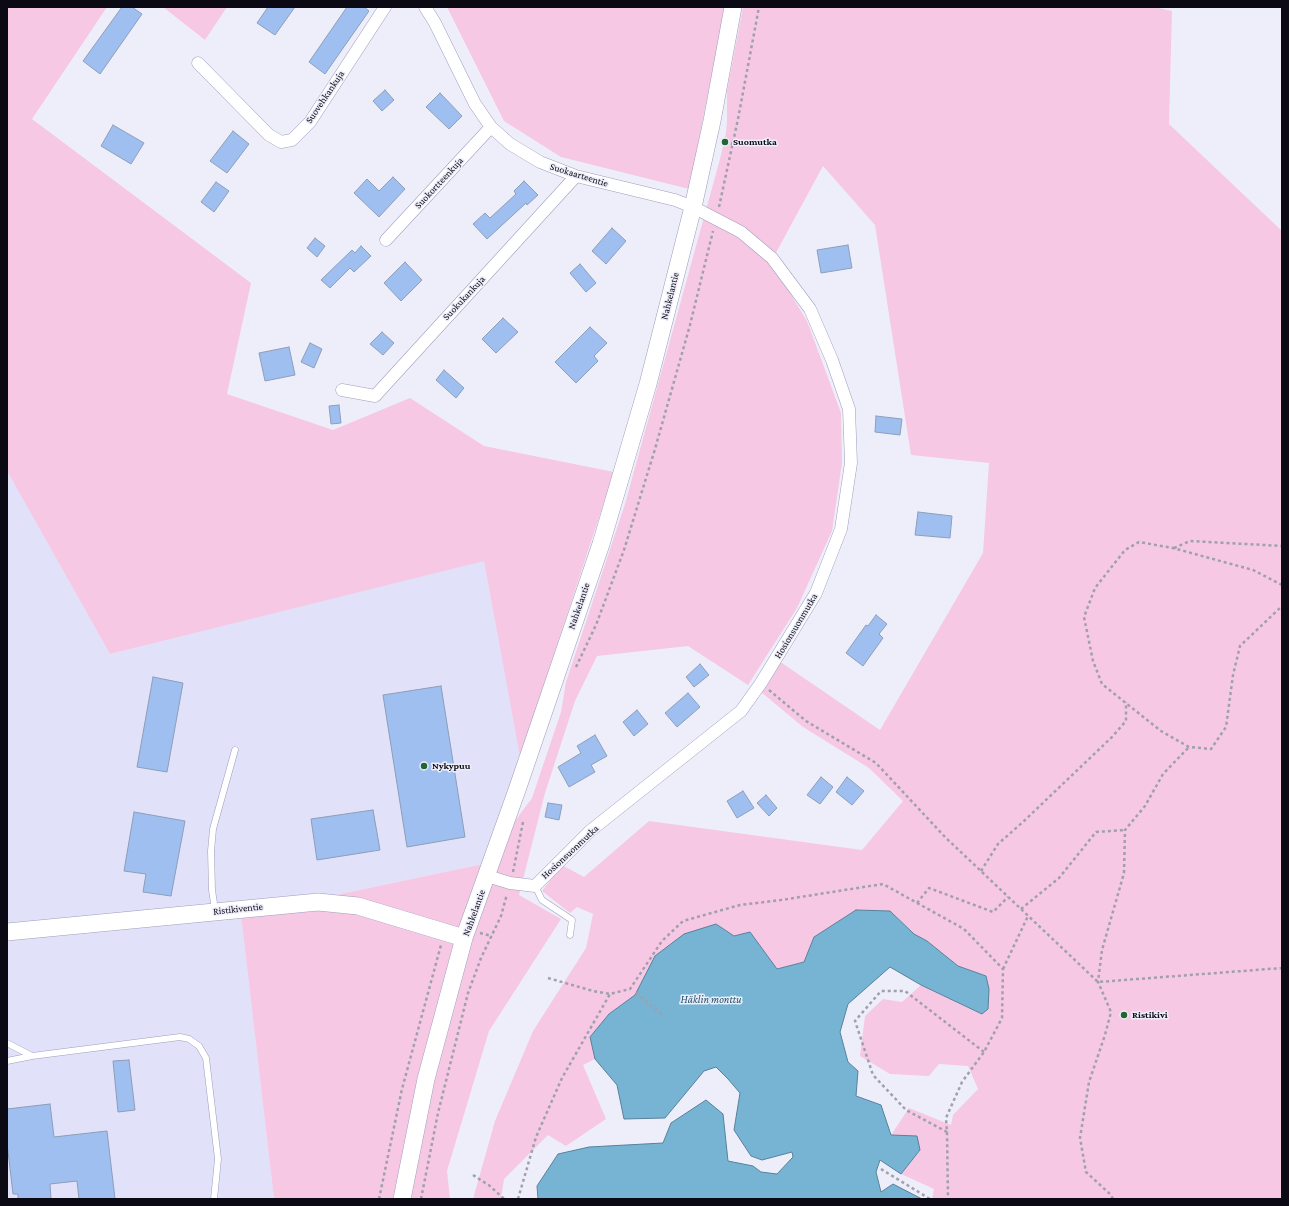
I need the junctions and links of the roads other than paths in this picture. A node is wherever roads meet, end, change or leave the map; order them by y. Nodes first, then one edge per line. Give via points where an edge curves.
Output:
1 (385, 7) edge
2 (425, 7) edge
3 (734, 7) edge
4 (198, 62) dead end
5 (491, 127) junction
6 (576, 176) junction
7 (693, 207) junction
8 (386, 240) dead end
9 (342, 390) dead end
10 (235, 750) dead end
11 (487, 876) junction
12 (535, 886) junction
13 (215, 912) junction
14 (7, 932) edge
15 (570, 936) dead end
16 (464, 938) junction
17 (7, 1043) edge
18 (32, 1056) junction
19 (7, 1061) edge
20 (214, 1199) edge
21 (402, 1199) edge

1 - 4 street, Suovehkankuja via 310,122 292,140 282,142 269,135
2 - 5 street, Suokaarteentie via 475,104
3 - 7 main road, Nahkelantie
5 - 6 street, Suokaarteentie via 510,144 540,162
5 - 8 street, Suokortteenkuja
6 - 7 street, Suokaarteentie via 675,200
6 - 9 street, Suokukankuja via 375,396
7 - 11 main road, Nahkelantie via 648,384 601,544
7 - 12 street, Hosionsuonmutka via 741,232 772,258 810,309 849,408 851,464 841,529 816,593 741,711 590,831
10 - 13 lane via 213,828 211,852
11 - 12 street, Hosionsuonmutka via 510,883
11 - 16 main road, Nahkelantie
12 - 15 lane via 542,900 572,920
13 - 14 main road, Ristikiventie
13 - 16 main road, Ristikiventie via 318,902 358,906
16 - 21 main road, Nahkelantie via 426,1079
17 - 18 lane
18 - 19 lane
18 - 20 lane via 180,1037 190,1039 199,1046 206,1058 218,1159

